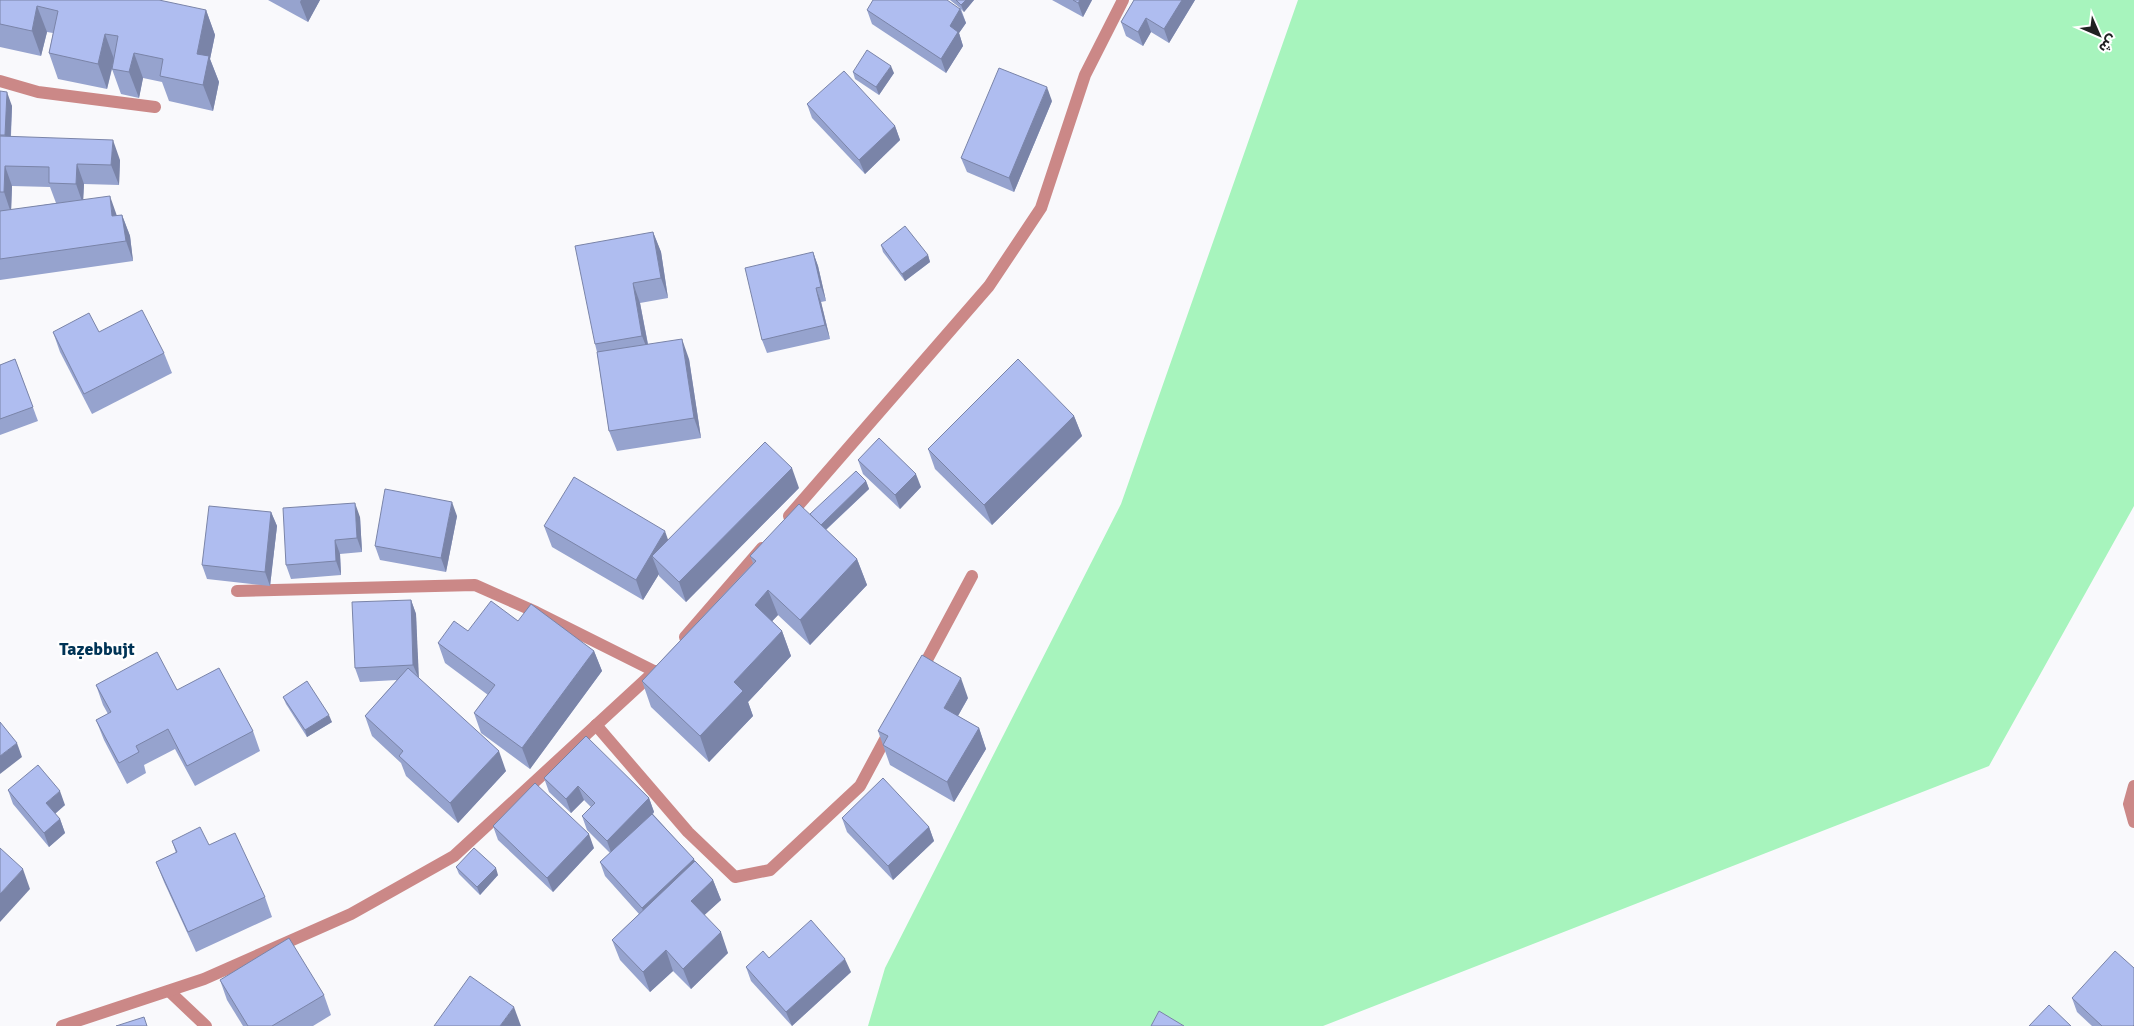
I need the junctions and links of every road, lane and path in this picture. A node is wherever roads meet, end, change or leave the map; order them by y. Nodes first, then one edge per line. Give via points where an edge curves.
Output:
1 (1123, 0) edge
2 (0, 81) edge
3 (155, 106) dead end
4 (783, 523) edge
5 (770, 538) edge
6 (972, 576) dead end
7 (237, 591) dead end
8 (674, 649) edge
9 (916, 681) edge
10 (897, 716) edge
11 (596, 725) junction
12 (2134, 786) edge
13 (2134, 822) edge
14 (169, 991) junction
15 (62, 1026) edge
16 (206, 1026) edge

1 - 4 street via 1085,75 1041,208 990,286
2 - 3 street via 38,92
5 - 8 street
6 - 9 street
7 - 11 street via 475,585 658,668
10 - 11 street via 860,786 770,870 735,877 688,832
11 - 14 street via 454,856 351,914 204,979
12 - 13 street via 2129,804
14 - 15 street
14 - 16 street

